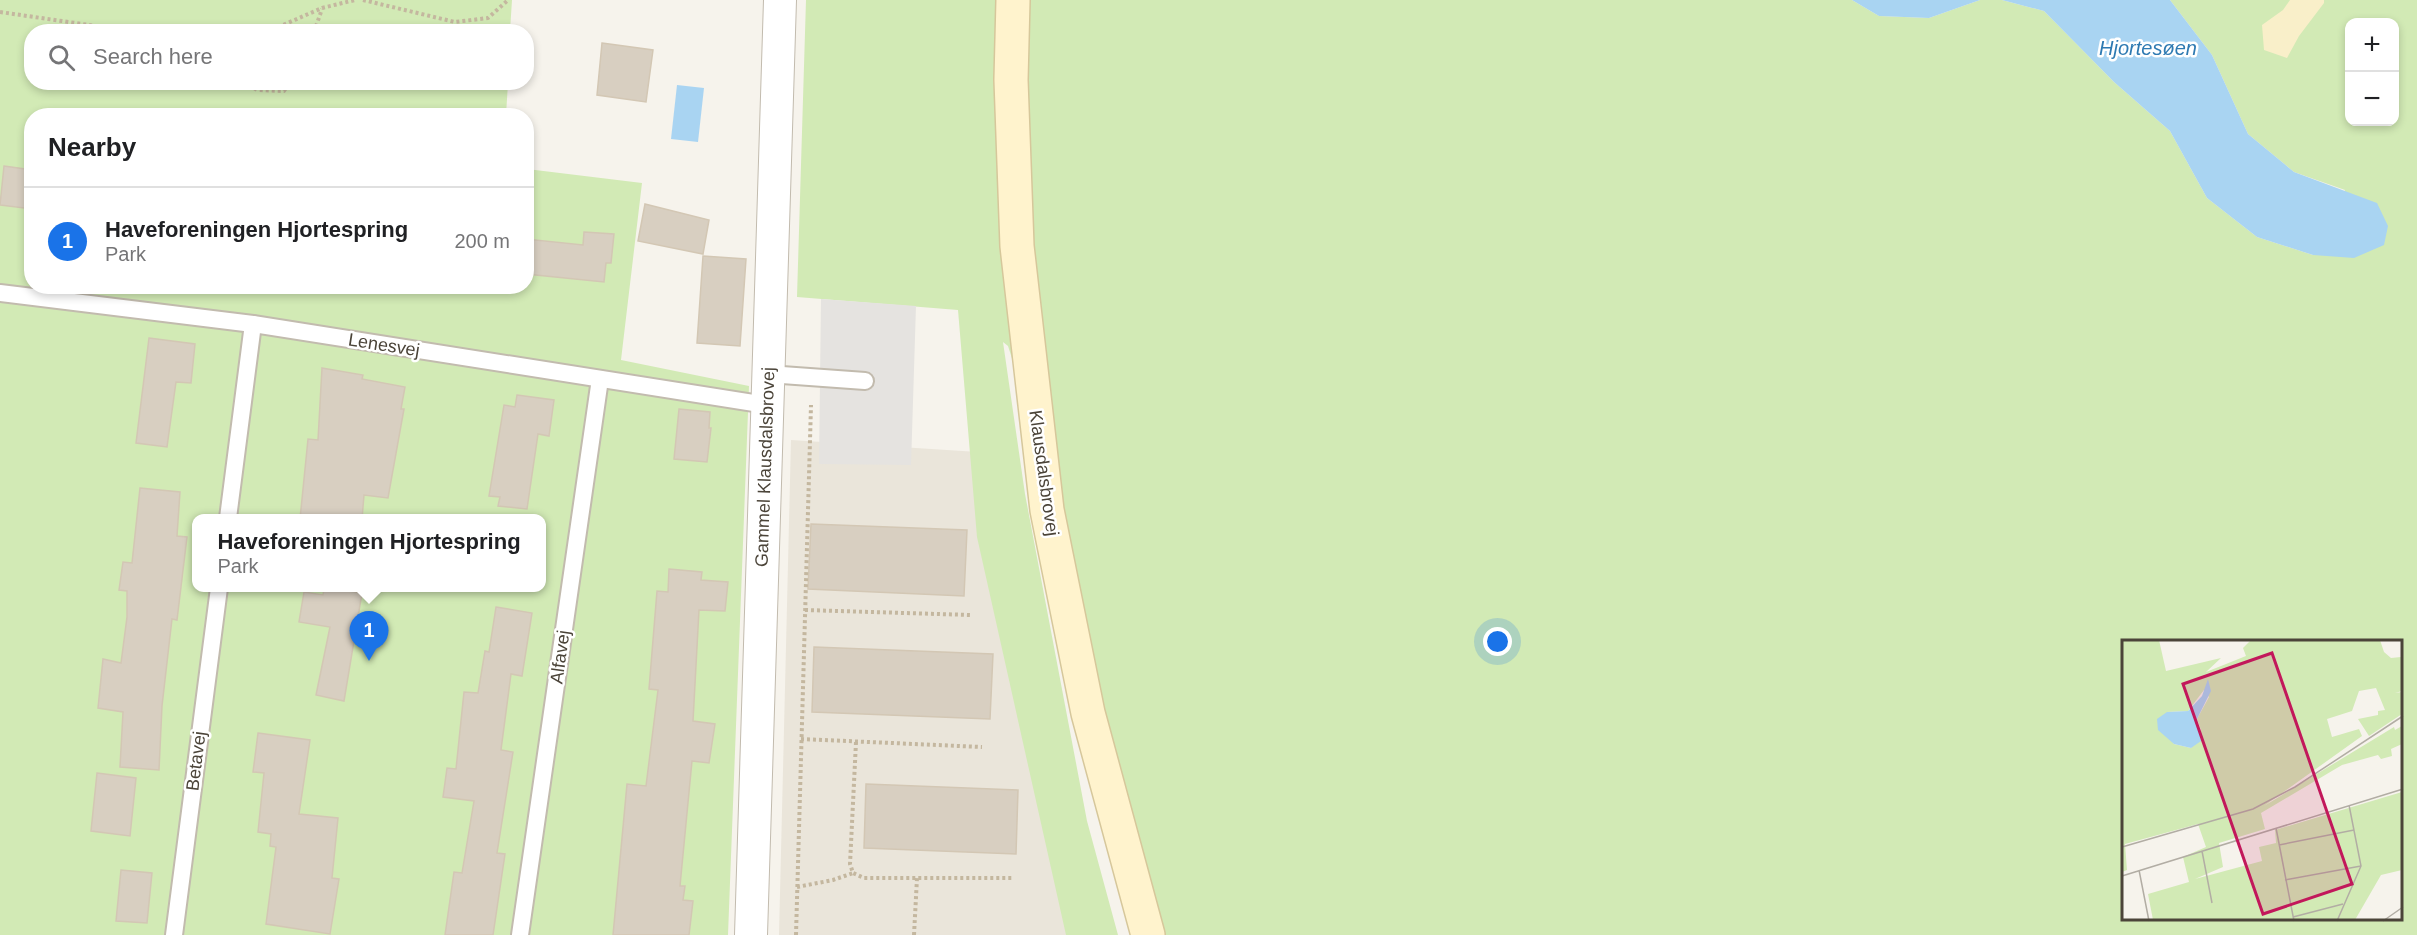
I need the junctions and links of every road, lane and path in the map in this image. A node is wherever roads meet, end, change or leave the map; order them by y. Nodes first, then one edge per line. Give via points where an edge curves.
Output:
1 (355, 0) edge
2 (363, 0) edge
3 (508, 0) edge
4 (780, 0) edge
5 (1013, 0) edge
6 (322, 8) junction
7 (0, 12) edge
8 (82, 24) edge
9 (285, 24) edge
10 (317, 24) edge
11 (257, 90) edge
12 (284, 90) edge
13 (0, 293) edge
14 (253, 324) junction
15 (768, 374) junction
16 (811, 377) junction
17 (600, 379) junction
18 (865, 381) dead end
19 (767, 405) junction
20 (229, 514) edge
21 (218, 592) edge
22 (805, 610) junction
23 (970, 615) dead end
24 (801, 739) junction
25 (856, 742) junction
26 (982, 747) dead end
27 (853, 873) junction
28 (917, 878) junction
29 (1013, 878) dead end
30 (797, 886) junction
31 (174, 935) edge
32 (520, 935) edge
33 (752, 935) edge
34 (796, 935) edge
35 (914, 935) edge
36 (1148, 935) edge

1 - 6 path
2 - 3 path via 455,22 488,18
4 - 15 street, Gammel Klausdalsbrovej
5 - 36 street, Klausdalsbrovej via 1011,80 1017,246 1047,510 1088,713
6 - 9 path
6 - 10 path
7 - 8 path
11 - 12 path
13 - 14 lane, Lenesvej
14 - 17 lane, Lenesvej
14 - 20 lane
15 - 16 lane
15 - 19 street, Gammel Klausdalsbrovej
16 - 18 lane
16 - 22 path
17 - 19 lane, Lenesvej
17 - 32 lane, Alfavej
19 - 33 street, Gammel Klausdalsbrovej
21 - 31 lane, Betavej
22 - 23 path
22 - 24 path
24 - 25 path
24 - 30 path
25 - 26 path
25 - 27 path via 850,864
27 - 28 path via 864,878
27 - 30 path
28 - 29 path
28 - 35 path
30 - 34 path

